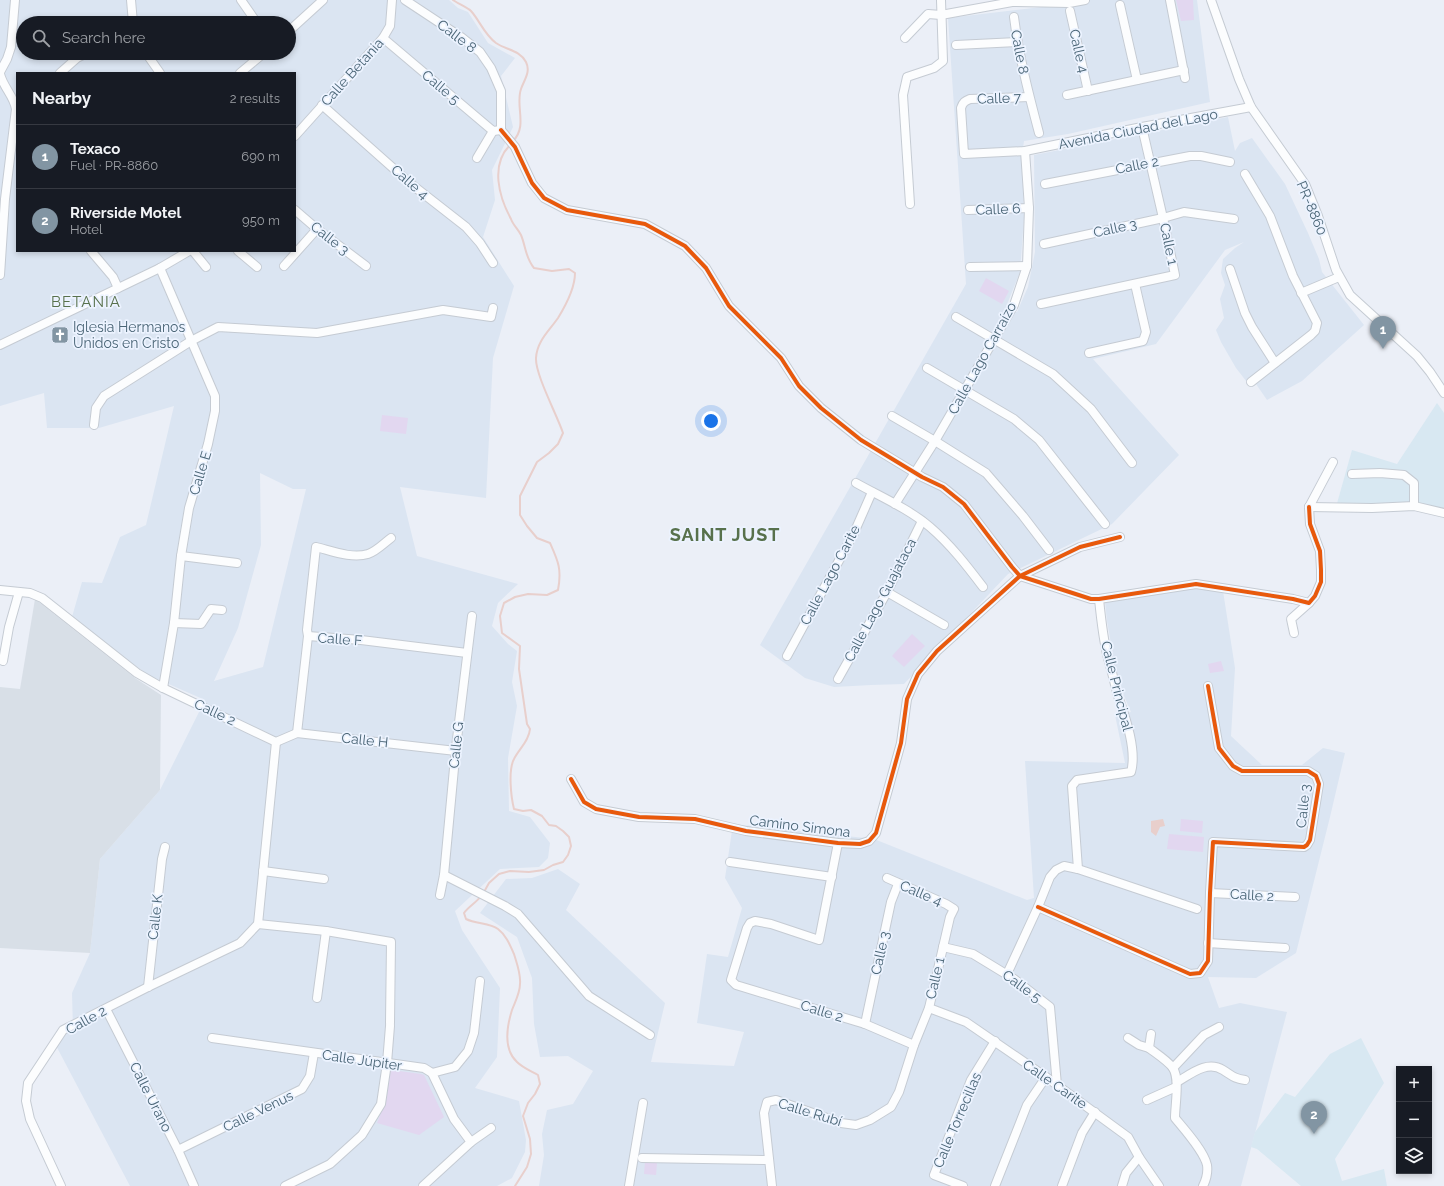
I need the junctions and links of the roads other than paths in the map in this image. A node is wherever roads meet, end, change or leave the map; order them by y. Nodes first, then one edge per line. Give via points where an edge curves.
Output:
1 (15, 0) edge
2 (131, 0) edge
3 (241, 0) edge
4 (323, 0) edge
5 (392, 0) edge
6 (405, 0) edge
7 (941, 0) edge
8 (1085, 0) edge
9 (1170, 0) edge
10 (1211, 0) edge
11 (1120, 5) dead end
12 (1070, 11) dead end
13 (941, 15) junction
14 (132, 16) edge
15 (252, 16) edge
16 (1014, 17) dead end
17 (296, 25) edge
18 (383, 38) junction
19 (905, 38) dead end
20 (1017, 42) junction
21 (956, 45) dead end
22 (75, 60) edge
23 (151, 60) edge
24 (256, 60) edge
25 (61, 72) edge
26 (159, 72) edge
27 (241, 72) edge
28 (0, 73) edge
29 (1137, 80) junction
30 (1088, 91) junction
31 (1067, 95) dead end
32 (1029, 98) junction
33 (16, 101) edge
34 (322, 105) junction
35 (1251, 107) junction
36 (1142, 127) junction
37 (497, 131) junction
38 (1039, 133) dead end
39 (296, 135) edge
40 (1026, 151) junction
41 (476, 158) dead end
42 (1150, 162) junction
43 (1230, 162) dead end
44 (1245, 174) dead end
45 (1044, 184) dead end
46 (2, 199) edge
47 (910, 204) dead end
48 (1029, 208) junction
49 (968, 210) dead end
50 (296, 211) edge
51 (1163, 218) junction
52 (1234, 219) dead end
53 (317, 229) junction
54 (1044, 244) dead end
55 (1, 248) edge
56 (92, 252) edge
57 (187, 252) edge
58 (194, 252) edge
59 (239, 252) edge
60 (493, 263) dead end
61 (284, 266) dead end
62 (366, 266) dead end
63 (1027, 266) junction
64 (206, 267) dead end
65 (257, 267) dead end
66 (970, 267) dead end
67 (160, 268) junction
68 (1230, 269) dead end
69 (0, 275) edge
70 (1339, 277) junction
71 (1135, 284) junction
72 (118, 288) junction
73 (1301, 294) junction
74 (1041, 304) dead end
75 (493, 308) dead end
76 (956, 318) dead end
77 (994, 339) junction
78 (191, 342) junction
79 (0, 345) edge
80 (1089, 353) dead end
81 (1275, 363) junction
82 (927, 368) dead end
83 (1252, 382) dead end
84 (965, 390) junction
85 (1444, 393) edge
86 (892, 416) dead end
87 (94, 424) dead end
88 (935, 441) junction
89 (1132, 462) dead end
90 (1333, 462) dead end
91 (915, 473) junction
92 (1352, 474) dead end
93 (856, 483) dead end
94 (872, 492) junction
95 (895, 504) junction
96 (1414, 506) junction
97 (1309, 507) junction
98 (1444, 512) edge
99 (922, 521) junction
100 (1105, 524) dead end
101 (1120, 537) dead end
102 (391, 538) dead end
103 (1049, 550) dead end
104 (181, 556) junction
105 (237, 563) dead end
106 (1020, 576) junction
107 (983, 587) dead end
108 (0, 590) edge
109 (19, 592) junction
110 (887, 592) junction
111 (1099, 599) junction
112 (1309, 603) junction
113 (222, 610) dead end
114 (472, 616) dead end
115 (174, 623) junction
116 (944, 626) dead end
117 (1294, 633) dead end
118 (308, 636) junction
119 (467, 653) junction
120 (787, 656) dead end
121 (3, 661) dead end
122 (838, 679) dead end
123 (1208, 686) dead end
124 (163, 688) junction
125 (297, 733) junction
126 (276, 742) junction
127 (456, 751) junction
128 (571, 778) dead end
129 (838, 843) junction
130 (164, 847) dead end
131 (730, 862) dead end
132 (1078, 868) junction
133 (263, 871) junction
134 (444, 875) junction
135 (832, 877) junction
136 (888, 878) dead end
137 (324, 879) dead end
138 (898, 884) junction
139 (1210, 893) junction
140 (440, 894) dead end
141 (1295, 897) dead end
142 (1038, 908) junction
143 (954, 909) joint
144 (1197, 909) dead end
145 (258, 924) junction
146 (326, 931) junction
147 (1208, 943) junction
148 (942, 947) junction
149 (1285, 948) dead end
150 (1006, 974) junction
151 (480, 981) dead end
152 (148, 987) junction
153 (317, 998) dead end
154 (929, 1008) junction
155 (106, 1009) junction
156 (865, 1024) junction
157 (1219, 1027) dead end
158 (1151, 1034) dead end
159 (650, 1035) dead end
160 (212, 1038) dead end
161 (1128, 1038) dead end
162 (995, 1041) junction
163 (914, 1045) junction
164 (1150, 1048) junction
165 (314, 1053) junction
166 (387, 1063) junction
167 (1173, 1068) junction
168 (432, 1073) junction
169 (1046, 1077) junction
170 (1245, 1080) dead end
171 (1177, 1084) junction
172 (1058, 1085) junction
173 (1147, 1100) dead end
174 (643, 1103) dead end
175 (1095, 1112) junction
176 (491, 1128) dead end
177 (470, 1142) junction
178 (178, 1150) junction
179 (1139, 1157) junction
180 (642, 1158) dead end
181 (769, 1160) junction
182 (961, 1185) edge
183 (61, 1186) edge
184 (194, 1186) edge
185 (285, 1186) edge
186 (423, 1186) edge
187 (629, 1186) edge
188 (772, 1186) edge
189 (995, 1186) edge
190 (1062, 1186) edge
191 (1122, 1186) edge
192 (1159, 1186) edge
193 (1203, 1186) edge

1 - 28 street via 11,47
2 - 14 street
3 - 15 street
4 - 17 street
5 - 18 street, Calle Betania via 390,26
6 - 37 street, Calle 8 via 480,52 491,68 501,91
7 - 13 street
8 - 13 street via 1069,3 1012,2
9 - 29 street via 1185,74
10 - 35 street, PR-8860 / PR-8860
11 - 29 street
12 - 30 street, Calle 4
13 - 19 street via 928,14
13 - 47 street via 943,61 934,68 907,77 903,95
16 - 20 street, Calle 8
18 - 34 street, Calle Betania
18 - 37 street, Calle 5
20 - 21 street
20 - 32 street, Calle 8
22 - 25 street
23 - 26 street
24 - 27 street
28 - 33 street via 1,80
29 - 30 street
30 - 31 street
32 - 38 street, Calle 8
32 - 40 street, Calle 7 via 970,99 963,103 962,108 964,154
33 - 46 street
34 - 39 street, Calle Betania
34 - 60 street, Calle 4 via 410,184 466,227
35 - 36 street, Avenida Ciudad del Lago
35 - 70 street, PR-8860 / PR-8860 via 1305,184
36 - 40 street, Avenida Ciudad del Lago
36 - 42 street, Calle 1
37 - 41 street
37 - 91 street, Calle 5 via 514,146 532,183 544,198 567,210 645,224 685,246 706,268 729,306 782,358 799,386 821,408 861,440
40 - 48 street, Calle Lago Carraízo
42 - 43 street, Calle 2 via 1202,156
42 - 45 street, Calle 2
42 - 51 street, Calle 1
44 - 73 street via 1270,216
46 - 55 street
48 - 49 street, Calle 6
48 - 63 street, Calle Lago Carraízo
50 - 53 street, Calle 3
51 - 52 street, Calle 3 via 1184,212
51 - 54 street, Calle 3
51 - 71 street, Calle 1 via 1175,275
53 - 61 street
53 - 62 street, Calle 3
55 - 69 street
56 - 72 street via 113,277
57 - 67 street
58 - 64 street
59 - 65 street
63 - 66 street
63 - 77 street, Calle Lago Carraízo via 1014,305
67 - 72 street
67 - 78 street, Calle E
68 - 81 street via 1245,313
70 - 73 street
70 - 85 street, PR-8860 / PR-8860 via 1350,295 1417,356
71 - 74 street, Calle 1
71 - 80 street via 1146,332 1143,341
72 - 79 street
73 - 81 street via 1317,324 1315,331
75 - 78 street via 491,316 442,310 316,333 218,327
76 - 77 street
77 - 84 street, Calle Lago Carraízo
77 - 89 street via 1053,374 1091,408
78 - 87 street via 104,396 96,408
78 - 104 street, Calle E via 215,396 215,411 189,508
81 - 83 street
82 - 84 street
84 - 88 street, Calle Lago Carraízo
84 - 100 street via 1014,419 1039,440
86 - 88 street
88 - 91 street, Calle Lago Carraízo
88 - 103 street via 986,473
90 - 97 street
91 - 95 street, Calle Lago Carraízo
91 - 106 street, Calle 5 via 943,487 964,504
92 - 96 street via 1380,472 1404,475 1414,483
93 - 94 street
94 - 95 street
94 - 120 street, Calle Lago Carite via 854,533
95 - 99 street
96 - 97 street
96 - 98 street
97 - 112 street via 1310,524 1320,551 1321,582
99 - 107 street via 948,543
99 - 110 street, Calle Lago Guajataca
101 - 106 street via 1080,548
102 - 118 street via 367,554 349,555 316,547
104 - 105 street
104 - 115 street, Calle E
106 - 111 street via 1084,598
106 - 129 street, Camino Simona via 937,650 918,674 907,699 901,743 876,833 869,842
108 - 109 street, Calle 2
109 - 121 street
109 - 124 street, Calle 2 via 42,598 137,673
110 - 116 street
110 - 122 street, Calle Lago Guajataca
111 - 112 street via 1196,584
111 - 132 street, Calle Principal via 1108,655 1128,724 1134,763 1131,772 1077,780 1072,786
112 - 117 street via 1291,619
113 - 115 street via 211,609 201,624
114 - 119 street, Calle G
115 - 124 street, Calle E
118 - 119 street, Calle F
118 - 125 street, Calle F
119 - 127 street, Calle G
123 - 139 street, Calle 3 via 1219,748 1233,766 1242,771 1308,771 1316,776 1319,784 1307,845 1304,847 1214,842
124 - 126 street, Calle 2
125 - 126 street, Calle H
125 - 127 street, Calle H
126 - 133 street
127 - 134 street, Calle G
128 - 129 street, Camino Simona via 584,802 596,810 639,817 695,819 746,831
129 - 135 street
130 - 152 street, Calle K
131 - 135 street
132 - 142 street via 1064,866 1056,870 1050,877
132 - 144 street
133 - 137 street
133 - 145 street
134 - 140 street, Calle G
134 - 159 street via 518,914 589,996
135 - 156 street, Calle 2 via 818,940 761,921 750,923 731,980 736,985
136 - 138 street, Calle 4
138 - 143 street, Calle 4
138 - 156 street, Calle 3 via 891,902
139 - 141 street, Calle 2
139 - 147 street, Calle 3
142 - 147 street, Calle 3 via 1190,974 1200,973 1208,961
142 - 150 street
143 - 148 street, Calle 1
145 - 146 street
145 - 152 street, Calle 2 via 240,943
146 - 153 street
146 - 166 street via 391,942
147 - 149 street
148 - 150 street, Calle 5 via 973,954
148 - 154 street, Calle 1
150 - 172 street, Calle 5 via 1050,1007
151 - 168 street via 474,1033 468,1050 455,1067
152 - 155 street, Calle 2
154 - 162 street, Calle Carite via 966,1022
154 - 163 street, Calle 1
155 - 178 street, Calle Urano
155 - 183 street, Calle 2 via 63,1030 28,1083 26,1102 30,1119
156 - 163 street, Calle 2
157 - 167 street via 1204,1035
158 - 164 street
160 - 165 street, Calle Júpiter
161 - 164 street
162 - 169 street, Calle Carite
162 - 182 street, Calle Torrecillas via 971,1080 934,1175
163 - 181 street, Calle Rubí via 899,1092 891,1106 870,1120 856,1125 841,1124 776,1100 767,1102 764,1113
164 - 167 street
165 - 166 street, Calle Júpiter
165 - 178 street, Calle Venus via 310,1076 302,1089
166 - 168 street, Calle Júpiter via 424,1068
166 - 185 street via 380,1104 362,1135 330,1164
167 - 171 street
168 - 177 street via 454,1119
169 - 172 street, Calle Carite
169 - 189 street via 1027,1105
170 - 171 street via 1234,1078 1215,1066 1207,1066
171 - 173 street
171 - 193 street via 1175,1118 1198,1146 1207,1164
172 - 175 street, Calle Carite
174 - 187 street
175 - 179 street, Calle Carite via 1128,1137
175 - 190 street via 1082,1133
176 - 177 street
177 - 186 street
178 - 184 street, Calle Urano
179 - 191 street via 1126,1173
179 - 192 street, Calle Carite
180 - 181 street
181 - 188 street, Calle Rubí

